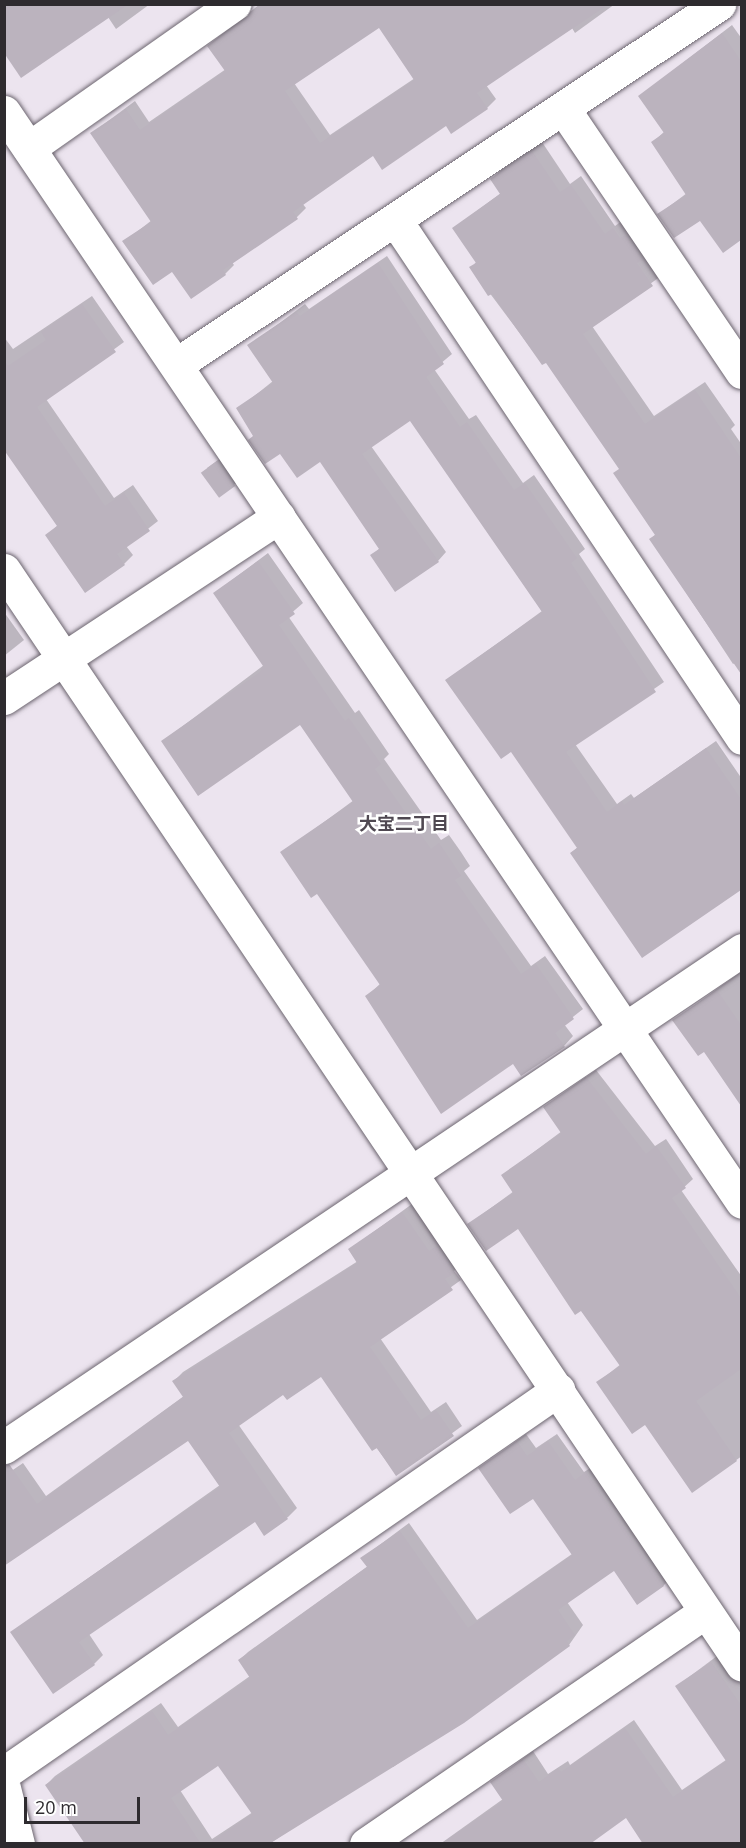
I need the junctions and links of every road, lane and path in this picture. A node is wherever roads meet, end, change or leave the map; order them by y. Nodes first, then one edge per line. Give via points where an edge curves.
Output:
1 (234, 4) edge
2 (719, 4) edge
3 (563, 108) junction
4 (4, 112) edge
5 (29, 148) junction
6 (396, 221) junction
7 (177, 364) junction
8 (741, 372) edge
9 (279, 517) junction
10 (4, 570) edge
11 (64, 657) junction
12 (4, 698) edge
13 (741, 738) edge
14 (741, 950) edge
15 (624, 1028) junction
16 (413, 1173) junction
17 (741, 1202) edge
18 (558, 1390) junction
19 (4, 1447) edge
20 (705, 1612) junction
21 (741, 1665) edge
22 (4, 1773) edge
23 (4, 1788) edge
24 (18, 1844) edge
25 (366, 1844) edge

1 - 5 street
2 - 3 street
3 - 6 street
3 - 8 street
4 - 5 street
5 - 7 street
6 - 7 street
6 - 13 street
7 - 9 street
9 - 11 street
9 - 15 street
10 - 11 street
11 - 12 street
11 - 16 street
14 - 15 street
15 - 16 street
15 - 17 street
16 - 18 street
16 - 19 street
18 - 20 street
18 - 22 street
20 - 21 street
20 - 25 street
23 - 24 street

